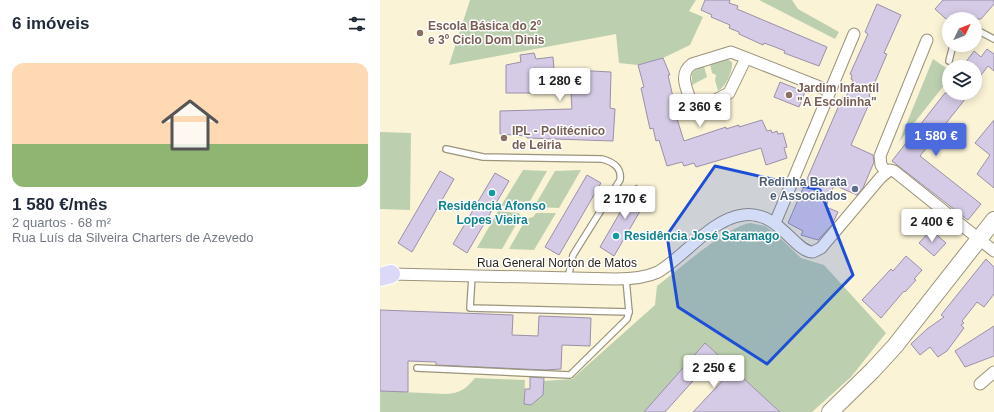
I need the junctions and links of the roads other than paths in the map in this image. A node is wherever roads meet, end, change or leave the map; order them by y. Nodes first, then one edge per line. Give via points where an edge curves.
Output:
1 (982, 33) edge
2 (854, 34) dead end
3 (994, 39) edge
4 (927, 40) dead end
5 (746, 58) junction
6 (830, 92) junction
7 (446, 149) dead end
8 (886, 172) junction
9 (994, 220) edge
10 (775, 223) junction
11 (979, 239) junction
12 (994, 251) edge
13 (384, 274) edge
14 (472, 276) junction
15 (568, 278) junction
16 (626, 279) junction
17 (629, 312) junction
18 (417, 368) dead end
19 (994, 372) edge
20 (980, 384) dead end
21 (830, 412) edge

1 - 3 lane
2 - 6 street
4 - 8 street via 880,156 881,165
5 - 5 street via 731,52 688,67 684,72 684,80 692,104 700,108 726,96 732,89
5 - 6 street
6 - 10 street
7 - 15 lane via 483,157 602,160 616,165 620,171 620,180 573,255
8 - 10 street, Rua General Norton de Matos via 817,250 811,252 804,249
8 - 11 street via 894,171
9 - 11 main road
10 - 16 street, Rua General Norton de Matos via 756,215 733,218 706,234 659,271
11 - 12 street
11 - 21 main road via 888,354
13 - 14 street, Rua General Norton de Matos
14 - 15 street, Rua General Norton de Matos
14 - 17 lane via 470,308
15 - 16 street, Rua General Norton de Matos
16 - 17 lane
17 - 18 lane via 623,325 570,375
19 - 20 street

